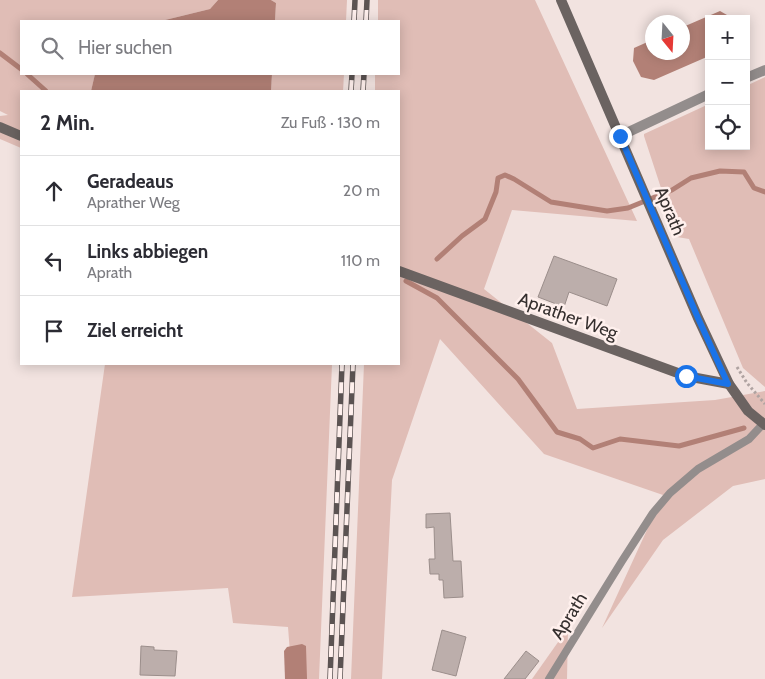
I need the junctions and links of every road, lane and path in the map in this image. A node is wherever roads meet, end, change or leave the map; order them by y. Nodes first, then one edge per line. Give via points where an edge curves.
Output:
1 (562, 0) edge
2 (765, 70) edge
3 (750, 76) edge
4 (705, 96) edge
5 (0, 127) edge
6 (20, 136) edge
7 (620, 136) junction
8 (400, 271) edge
9 (728, 384) junction
10 (764, 424) edge
11 (548, 679) edge

1 - 7 main road, Aprath
2 - 3 street
4 - 7 street
5 - 6 main road
7 - 9 main road, Aprath
8 - 9 main road, Aprather Weg via 686,376
9 - 10 main road, Aprath via 748,411
10 - 11 lane, Aprath via 749,439 698,469 653,513

